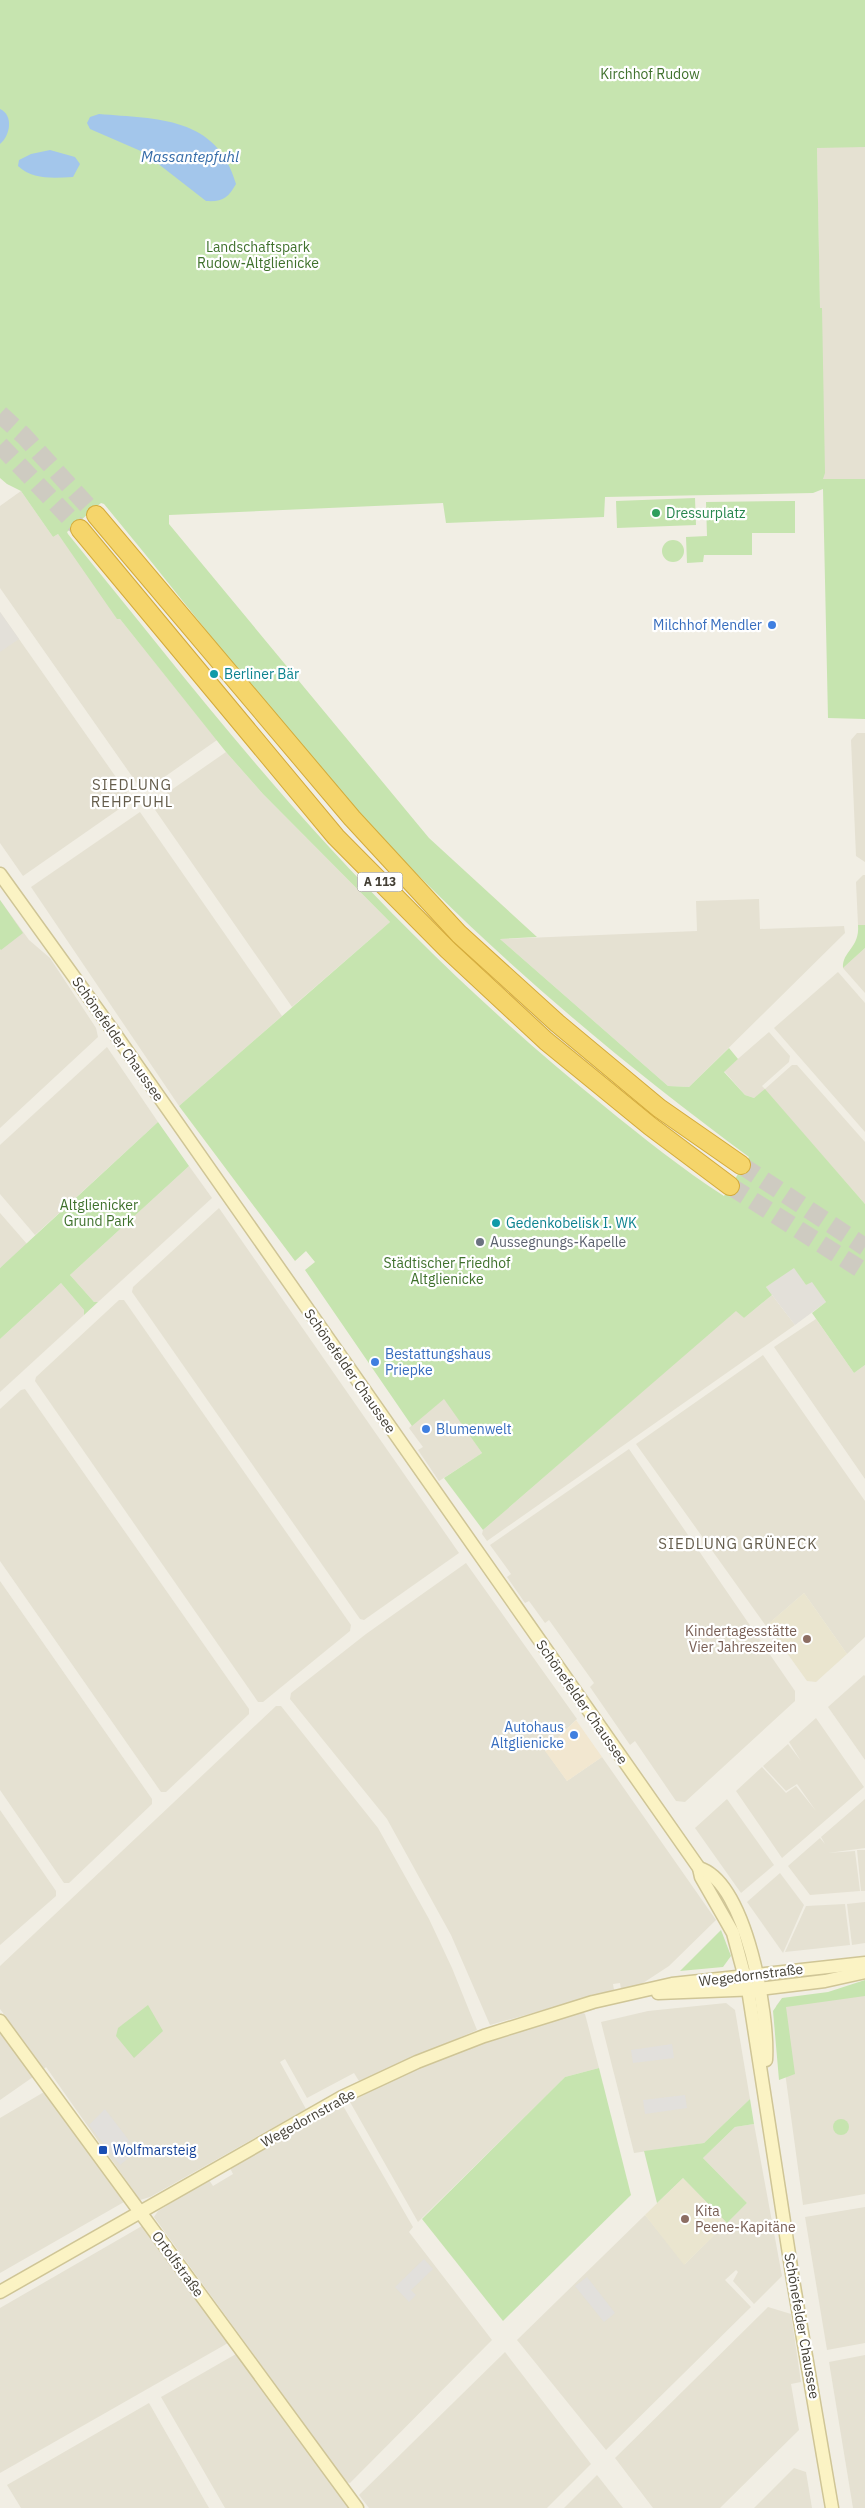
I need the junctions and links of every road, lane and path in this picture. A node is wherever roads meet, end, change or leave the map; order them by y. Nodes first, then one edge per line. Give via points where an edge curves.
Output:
1 (96, 515) tunnel mouth
2 (80, 529) tunnel mouth
3 (0, 874) edge
4 (741, 1165) tunnel mouth
5 (730, 1186) tunnel mouth
6 (865, 1963) edge
7 (865, 1972) edge
8 (751, 1975) junction
9 (754, 1989) junction
10 (638, 1993) junction
11 (0, 2021) edge
12 (141, 2212) junction
13 (0, 2292) edge
14 (357, 2508) edge
15 (832, 2508) edge

1 - 4 highway, A 113 via 352,818 459,934 557,1023 659,1108
2 - 5 highway, A 113 via 336,837 434,936 546,1041
3 - 8 main road, Schönefelder Chaussee via 699,1868
6 - 8 main road, Wegedornstraße
7 - 9 main road, Wegedornstraße via 825,1981
8 - 9 main road, Schönefelder Chaussee
8 - 10 main road, Wegedornstraße via 672,1984
9 - 10 main road, Wegedornstraße
9 - 15 main road, Schönefelder Chaussee via 767,2049 764,2085 793,2280
10 - 12 main road, Wegedornstraße via 593,2002 484,2036 398,2071 342,2098
11 - 12 main road, Ortolfstraße
12 - 13 main road, Wegedornstraße
12 - 14 main road, Ortolfstraße

